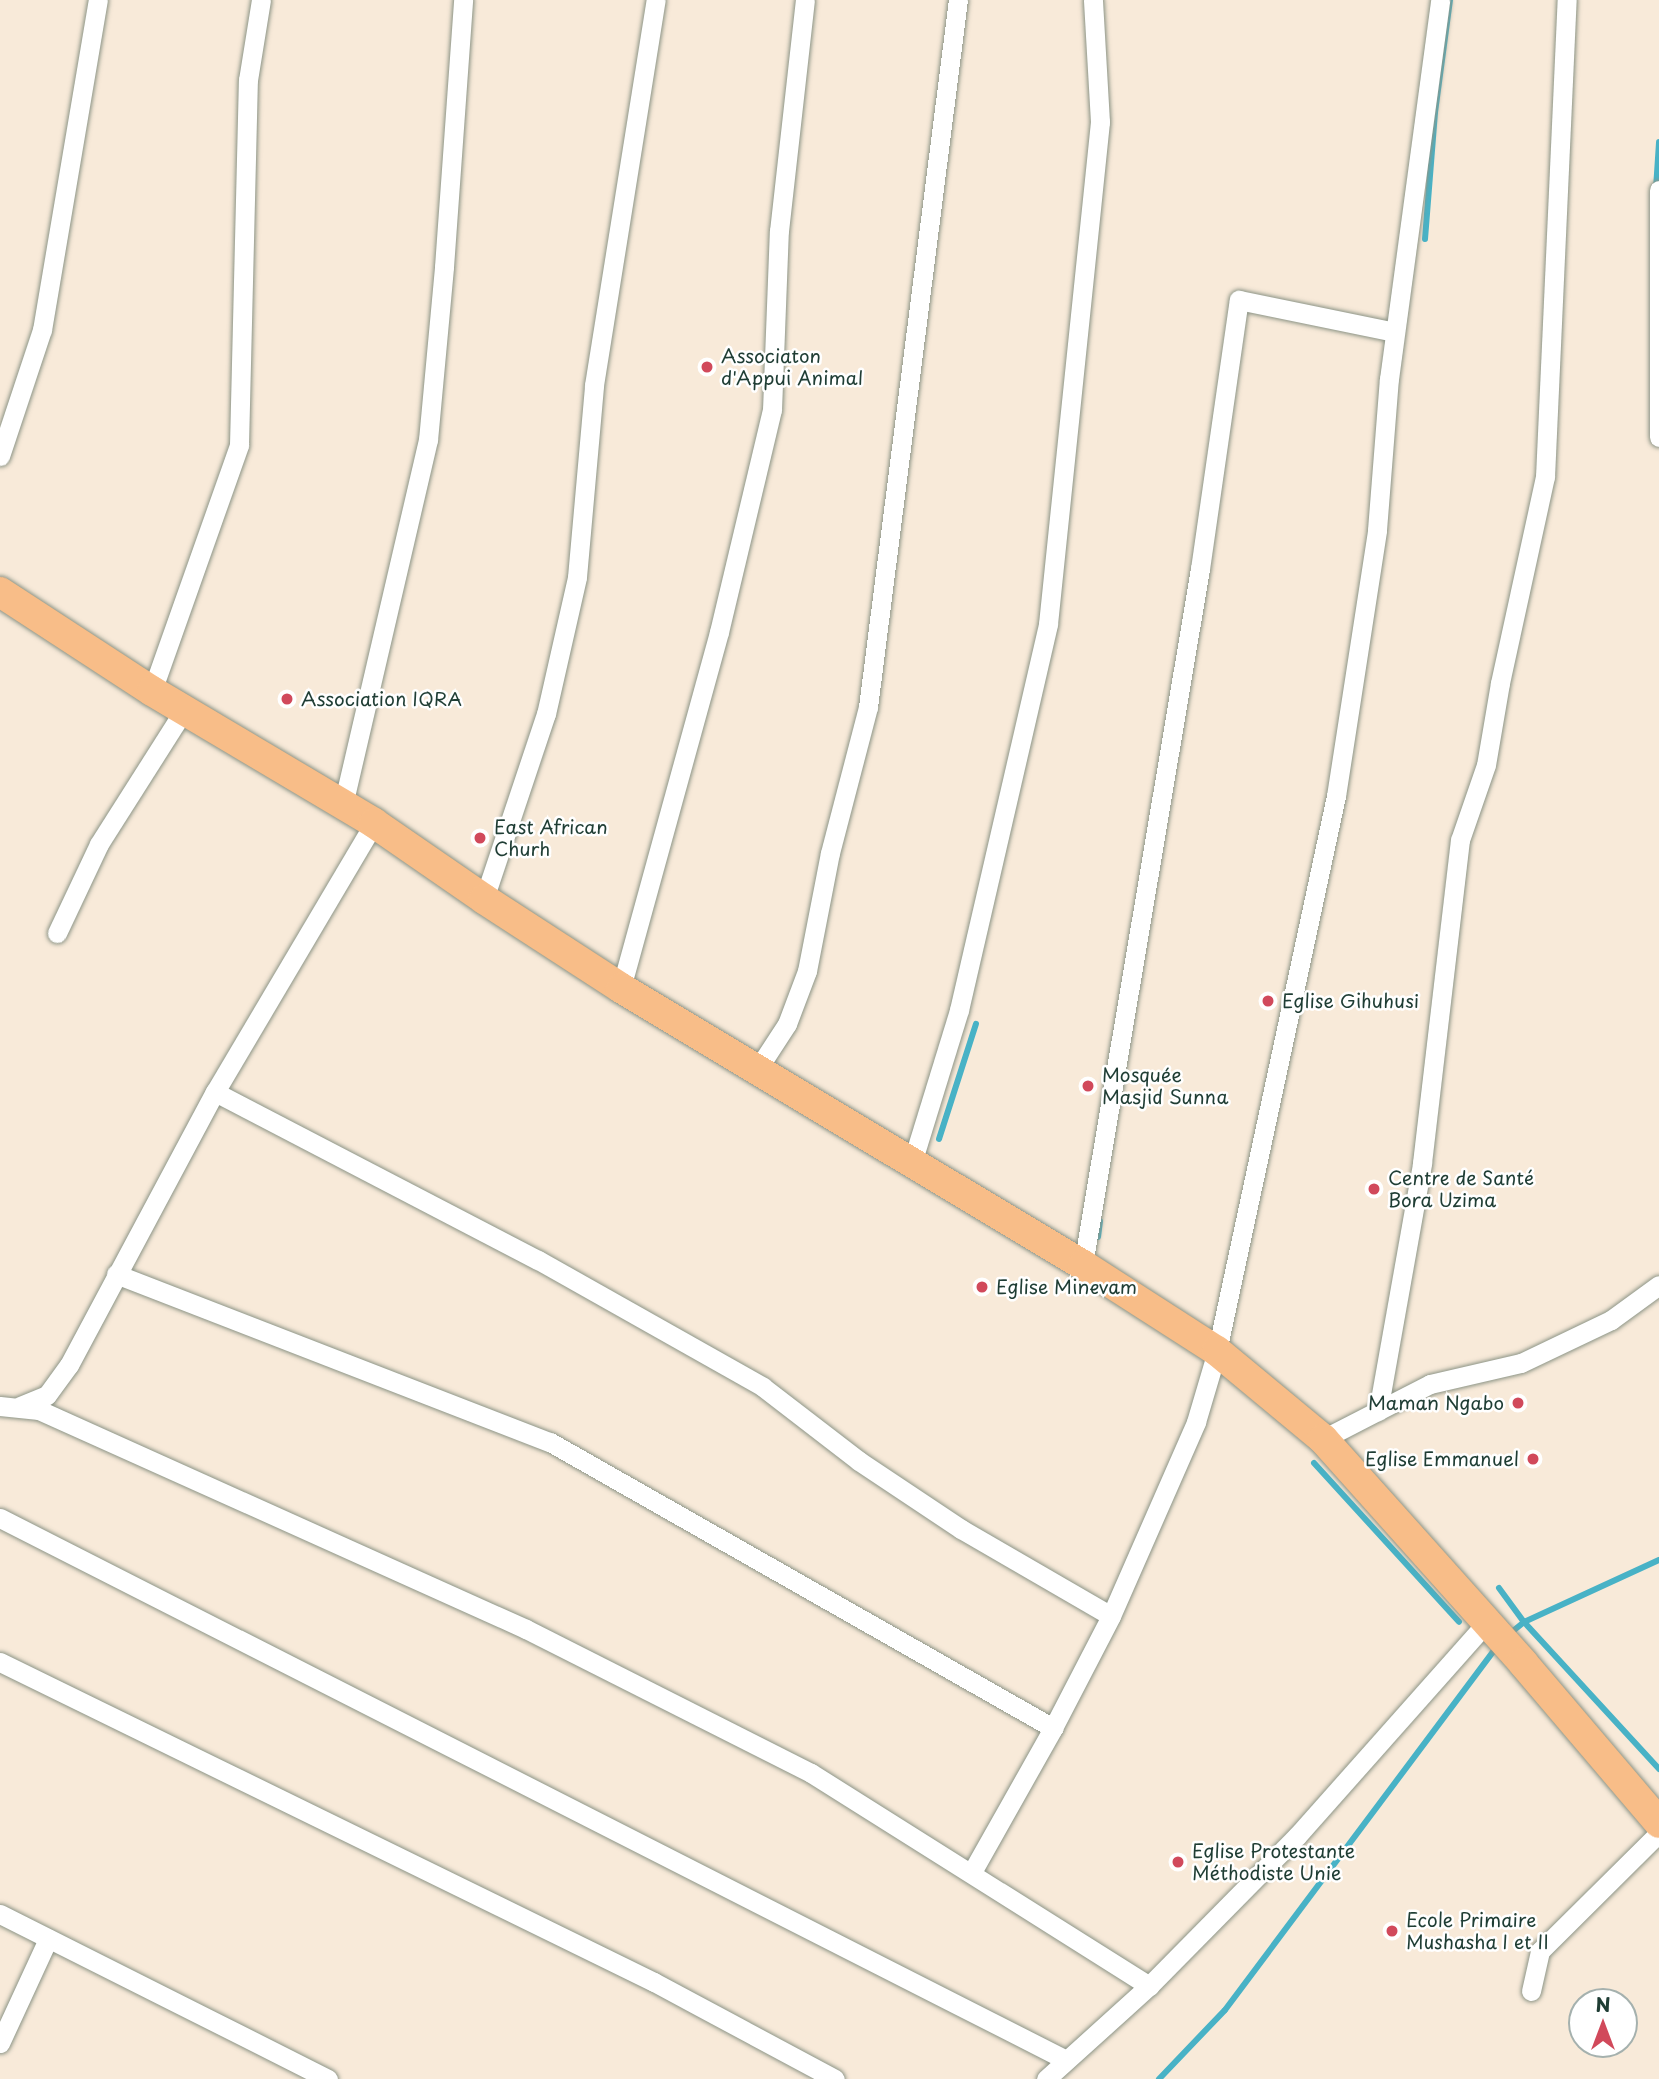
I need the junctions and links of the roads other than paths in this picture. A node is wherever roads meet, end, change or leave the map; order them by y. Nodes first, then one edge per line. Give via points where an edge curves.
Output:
1 (98, 0) edge
2 (261, 0) edge
3 (463, 0) edge
4 (656, 0) edge
5 (805, 0) edge
6 (958, 0) edge
7 (1093, 0) edge
8 (1440, 0) edge
9 (1567, 0) edge
10 (1659, 190) edge
11 (1395, 332) junction
12 (1658, 391) edge
13 (1659, 437) edge
14 (0, 456) edge
15 (0, 592) edge
16 (152, 691) junction
17 (184, 710) junction
18 (343, 805) junction
19 (374, 822) junction
20 (484, 899) junction
21 (57, 933) dead end
22 (621, 988) junction
23 (757, 1070) junction
24 (215, 1091) junction
25 (912, 1163) junction
26 (1083, 1265) junction
27 (116, 1274) junction
28 (1659, 1284) edge
29 (1217, 1351) junction
30 (6, 1410) edge
31 (1378, 1411) junction
32 (1323, 1438) junction
33 (0, 1518) edge
34 (1111, 1616) junction
35 (1486, 1622) junction
36 (0, 1662) edge
37 (1053, 1728) junction
38 (1659, 1823) edge
39 (1659, 1833) edge
40 (972, 1872) junction
41 (0, 1914) edge
42 (48, 1939) junction
43 (1149, 1986) junction
44 (1531, 1992) dead end
45 (0, 2043) edge
46 (1066, 2060) junction
47 (328, 2079) edge
48 (835, 2079) edge
49 (1046, 2079) edge

1 - 14 street via 42,330
2 - 16 street via 247,80 239,445
3 - 18 street via 428,440
4 - 20 street via 594,385 578,577 547,714
5 - 22 street via 779,230 772,410 719,632
6 - 23 street via 867,707 830,853 807,971 787,1024
7 - 25 street via 1100,122 1048,624 958,1010
8 - 11 street
9 - 31 street via 1545,477 1486,765 1460,840 1422,1163
10 - 12 street
11 - 26 street via 1239,300 1200,569
11 - 29 street via 1377,530 1336,796
12 - 13 street
15 - 16 main road
16 - 17 main road
17 - 18 main road
17 - 21 street via 99,844
18 - 19 main road
19 - 20 main road
19 - 24 street
20 - 22 main road
22 - 23 main road
23 - 25 main road
24 - 27 street
24 - 34 street via 538,1260 763,1387 859,1461 950,1521
25 - 26 main road
26 - 29 main road
27 - 30 street via 69,1365 47,1395
27 - 37 street via 550,1442
28 - 31 street via 1611,1320 1521,1363 1430,1384
29 - 32 main road
29 - 34 street via 1195,1422
30 - 40 street via 39,1410 526,1629 810,1773
31 - 32 street
32 - 35 main road
33 - 46 street
34 - 37 street
35 - 38 main road
35 - 43 street via 1297,1836
36 - 48 street via 654,1982
37 - 40 street
39 - 44 street via 1540,1951
40 - 43 street
41 - 42 street
42 - 45 street
42 - 47 street
43 - 46 street
46 - 49 street

